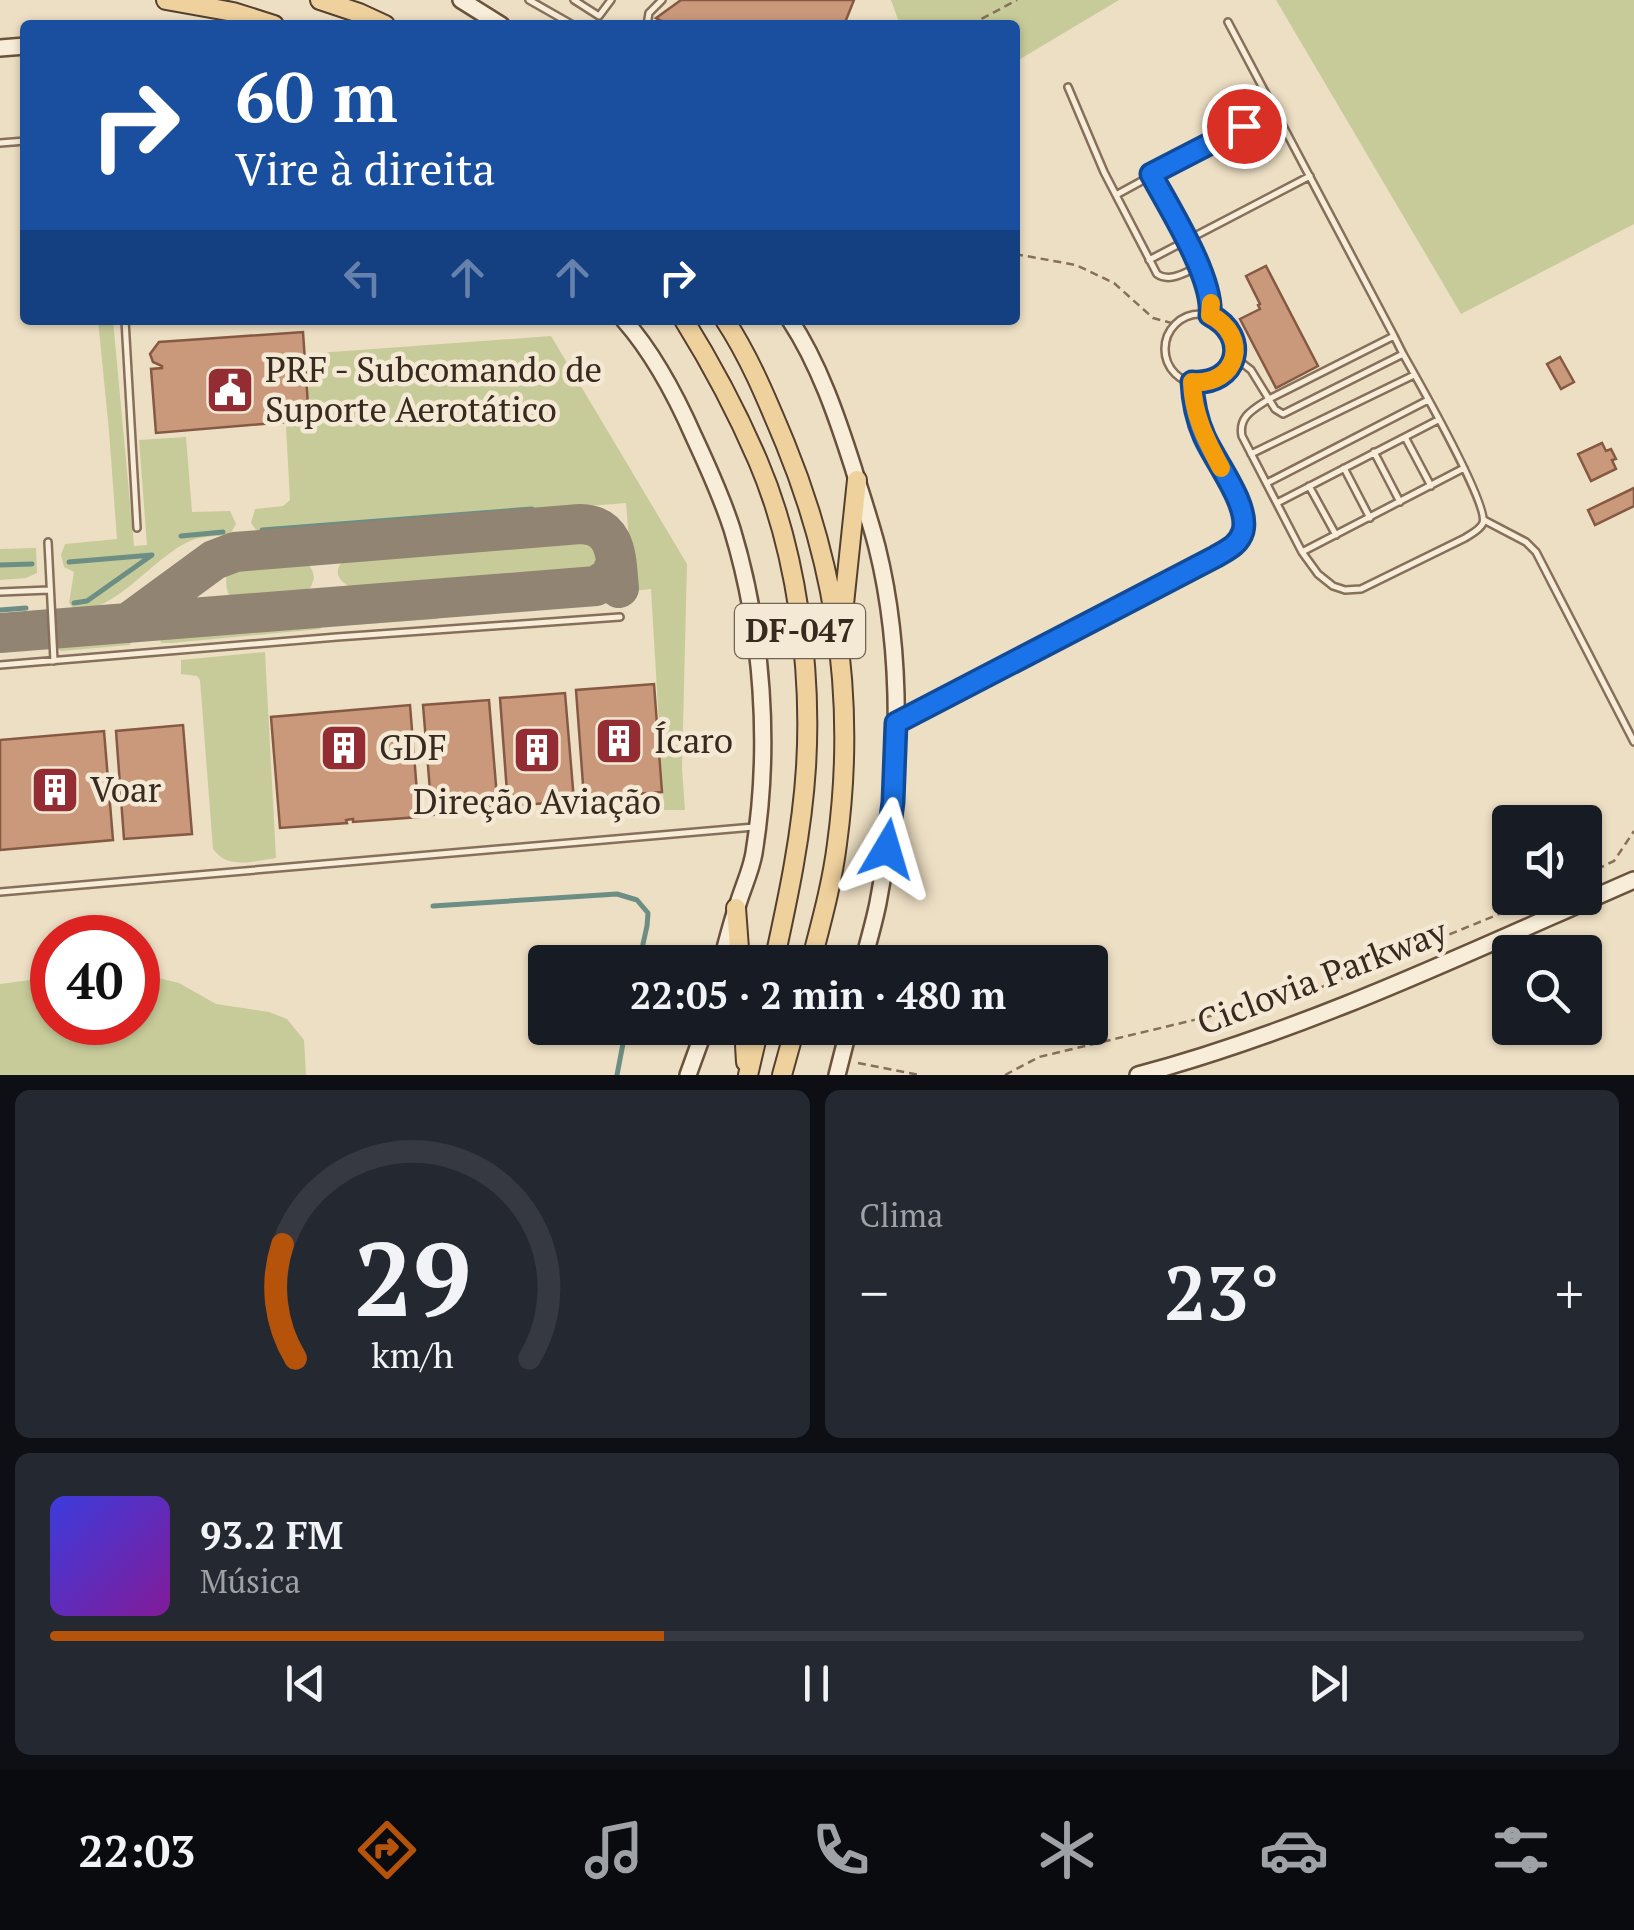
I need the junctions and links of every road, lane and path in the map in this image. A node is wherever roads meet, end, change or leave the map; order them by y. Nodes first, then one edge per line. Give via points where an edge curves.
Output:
1 (170, 0) edge
2 (320, 0) edge
3 (463, 0) edge
4 (529, 0) edge
5 (574, 0) edge
6 (611, 0) edge
7 (662, 0) edge
8 (1017, 0) edge
9 (599, 16) junction
10 (224, 20) edge
11 (258, 20) edge
12 (374, 20) edge
13 (493, 20) edge
14 (565, 20) edge
15 (596, 20) edge
16 (648, 20) edge
17 (979, 20) edge
18 (1228, 22) dead end
19 (1068, 87) dead end
20 (1274, 110) junction
21 (1151, 174) junction
22 (1310, 176) junction
23 (1116, 194) junction
24 (1186, 241) junction
25 (1020, 255) edge
26 (1148, 260) junction
27 (1198, 267) junction
28 (1210, 315) junction
29 (1176, 324) junction
30 (125, 325) edge
31 (628, 325) edge
32 (687, 325) edge
33 (728, 325) edge
34 (793, 325) edge
35 (1394, 336) junction
36 (1403, 354) junction
37 (1234, 358) junction
38 (1414, 375) junction
39 (1192, 382) junction
40 (1269, 399) junction
41 (1428, 400) junction
42 (1438, 420) junction
43 (1405, 436) junction
44 (1374, 452) junction
45 (1252, 454) junction
46 (1344, 468) junction
47 (1464, 468) junction
48 (857, 480) junction
49 (1267, 483) junction
50 (1309, 486) junction
51 (1431, 486) junction
52 (1400, 502) junction
53 (1277, 503) junction
54 (1370, 518) junction
55 (1484, 520) junction
56 (137, 528) dead end
57 (1336, 536) junction
58 (48, 542) dead end
59 (1302, 552) junction
60 (49, 590) junction
61 (0, 592) edge
62 (620, 617) dead end
63 (839, 643) junction
64 (54, 661) junction
65 (0, 665) edge
66 (896, 723) junction
67 (1634, 742) edge
68 (758, 827) junction
69 (1634, 831) edge
70 (1602, 867) edge
71 (1634, 880) edge
72 (0, 892) edge
73 (736, 908) junction
74 (1496, 915) edge
75 (726, 945) edge
76 (739, 945) edge
77 (777, 945) edge
78 (816, 945) edge
79 (868, 945) edge
80 (699, 1045) edge
81 (745, 1045) edge
82 (755, 1045) edge
83 (792, 1045) edge
84 (797, 1045) edge
85 (844, 1045) edge
86 (838, 1071) edge
87 (688, 1075) edge
88 (747, 1075) edge
89 (782, 1075) edge
90 (795, 1075) edge
91 (920, 1075) edge
92 (1005, 1075) edge
93 (1138, 1075) edge

1 - 10 main road
1 - 11 main road
2 - 12 main road
3 - 13 street
4 - 14 lane
5 - 9 lane
6 - 9 lane
7 - 16 lane
8 - 17 path
9 - 15 lane
18 - 20 lane
19 - 23 lane
20 - 21 lane
20 - 22 lane
21 - 23 lane
21 - 24 lane
22 - 24 lane
22 - 35 lane
23 - 26 lane
24 - 26 lane
24 - 27 lane
25 - 29 path via 1076,265 1114,283 1153,318
26 - 27 lane via 1163,278
27 - 28 lane
28 - 29 lane
28 - 37 lane via 1228,327
29 - 39 lane via 1166,358
30 - 56 lane
31 - 68 street via 682,410 732,527 757,661
32 - 77 main road, DF-047 via 760,464 794,582 807,702 806,765
33 - 63 main road, DF-047 via 799,476 822,548
34 - 48 street
35 - 36 lane
35 - 40 lane
36 - 38 lane
36 - 40 lane via 1290,412 1278,412
37 - 39 lane via 1214,381
37 - 40 lane via 1251,370
38 - 41 lane
38 - 45 lane
39 - 66 lane via 1205,439 1244,518 1233,547
40 - 45 lane via 1242,424
41 - 42 lane
41 - 49 lane
42 - 43 lane
42 - 47 lane
43 - 44 lane
43 - 51 lane
44 - 46 lane
44 - 52 lane
45 - 49 lane
46 - 50 lane
46 - 54 lane
47 - 51 lane
47 - 55 lane
48 - 63 main road
48 - 66 street via 878,549
49 - 53 lane
50 - 53 lane
50 - 57 lane
51 - 52 lane
52 - 54 lane
53 - 59 lane
54 - 57 lane
55 - 59 lane via 1466,538 1361,589 1333,586
55 - 67 lane via 1536,552
57 - 59 lane
58 - 60 lane
60 - 61 lane
60 - 64 lane
62 - 64 lane
63 - 78 main road, DF-047 via 843,771 837,844
64 - 65 lane
66 - 79 street via 887,849
68 - 72 lane
68 - 73 street
69 - 70 path via 1614,861
71 - 93 street, Ciclovia Parkway via 1335,1011
73 - 75 street
73 - 76 main road
74 - 92 path, Ciclovia Parkway via 1306,993 1039,1057
80 - 87 street
81 - 88 main road
82 - 88 main road
83 - 89 main road
84 - 90 main road
85 - 86 street
86 - 91 path

